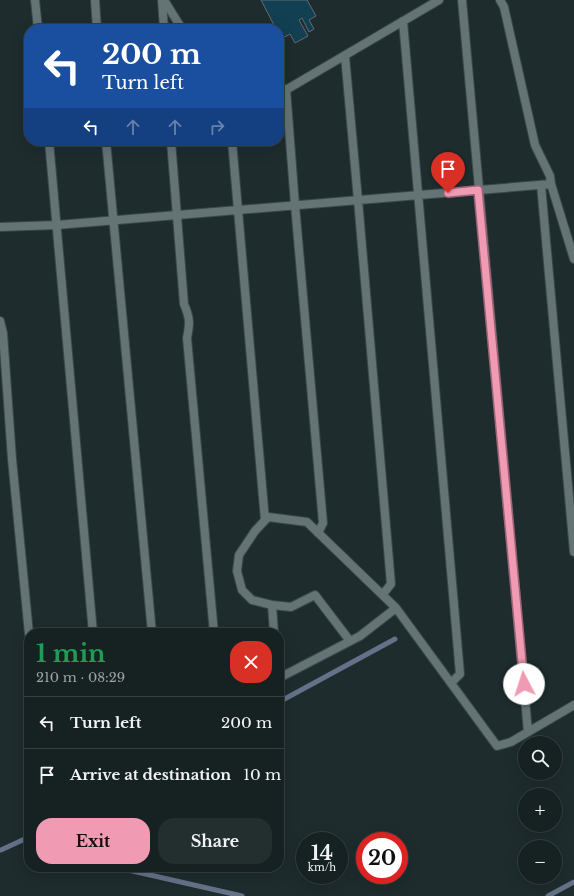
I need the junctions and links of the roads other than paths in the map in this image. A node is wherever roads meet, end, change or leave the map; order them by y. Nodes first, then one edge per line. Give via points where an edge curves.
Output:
1 (35, 0) edge
2 (95, 0) edge
3 (163, 0) edge
4 (439, 0) edge
5 (462, 0) edge
6 (500, 0) edge
7 (403, 21) junction
8 (37, 24) edge
9 (97, 24) edge
10 (164, 24) edge
11 (179, 24) edge
12 (345, 56) junction
13 (284, 91) edge
14 (284, 101) edge
15 (49, 146) edge
16 (106, 146) edge
17 (171, 146) edge
18 (232, 146) edge
19 (551, 184) junction
20 (541, 185) junction
21 (478, 190) junction
22 (417, 195) junction
23 (358, 200) junction
24 (295, 205) junction
25 (237, 210) junction
26 (176, 215) junction
27 (113, 220) junction
28 (57, 225) junction
29 (0, 227) edge
30 (574, 259) edge
31 (0, 321) edge
32 (265, 520) junction
33 (318, 533) junction
34 (574, 552) edge
35 (383, 594) junction
36 (272, 605) junction
37 (396, 608) junction
38 (28, 628) edge
39 (93, 628) edge
40 (152, 628) edge
41 (214, 628) edge
42 (274, 628) edge
43 (350, 641) junction
44 (284, 675) edge
45 (451, 683) junction
46 (574, 705) edge
47 (528, 732) junction

1 - 8 lane
2 - 9 lane
3 - 10 lane
3 - 11 lane
4 - 7 lane
5 - 21 lane
6 - 19 lane via 504,7 536,145
7 - 12 lane
7 - 22 lane
12 - 13 lane
12 - 23 lane
14 - 24 lane
15 - 28 lane
16 - 27 lane
17 - 26 lane
18 - 25 lane
19 - 20 lane
19 - 30 lane
20 - 21 lane
20 - 34 lane
21 - 22 lane
21 - 47 lane
22 - 23 lane
22 - 45 lane via 460,674
23 - 24 lane
23 - 35 lane via 391,584
24 - 25 lane
24 - 33 lane via 323,524
25 - 26 lane
25 - 32 lane
26 - 27 lane
26 - 41 lane via 184,304 190,323 187,338
27 - 28 lane
27 - 40 lane
28 - 29 lane
28 - 39 lane
31 - 38 lane
32 - 33 lane via 268,517 307,522
32 - 36 lane via 239,555 237,571 242,590 252,600
33 - 35 lane
35 - 37 lane
36 - 42 lane
36 - 43 lane via 292,607 314,595
37 - 43 lane
37 - 45 lane
43 - 44 lane
45 - 47 lane via 497,746 511,742
46 - 47 lane

